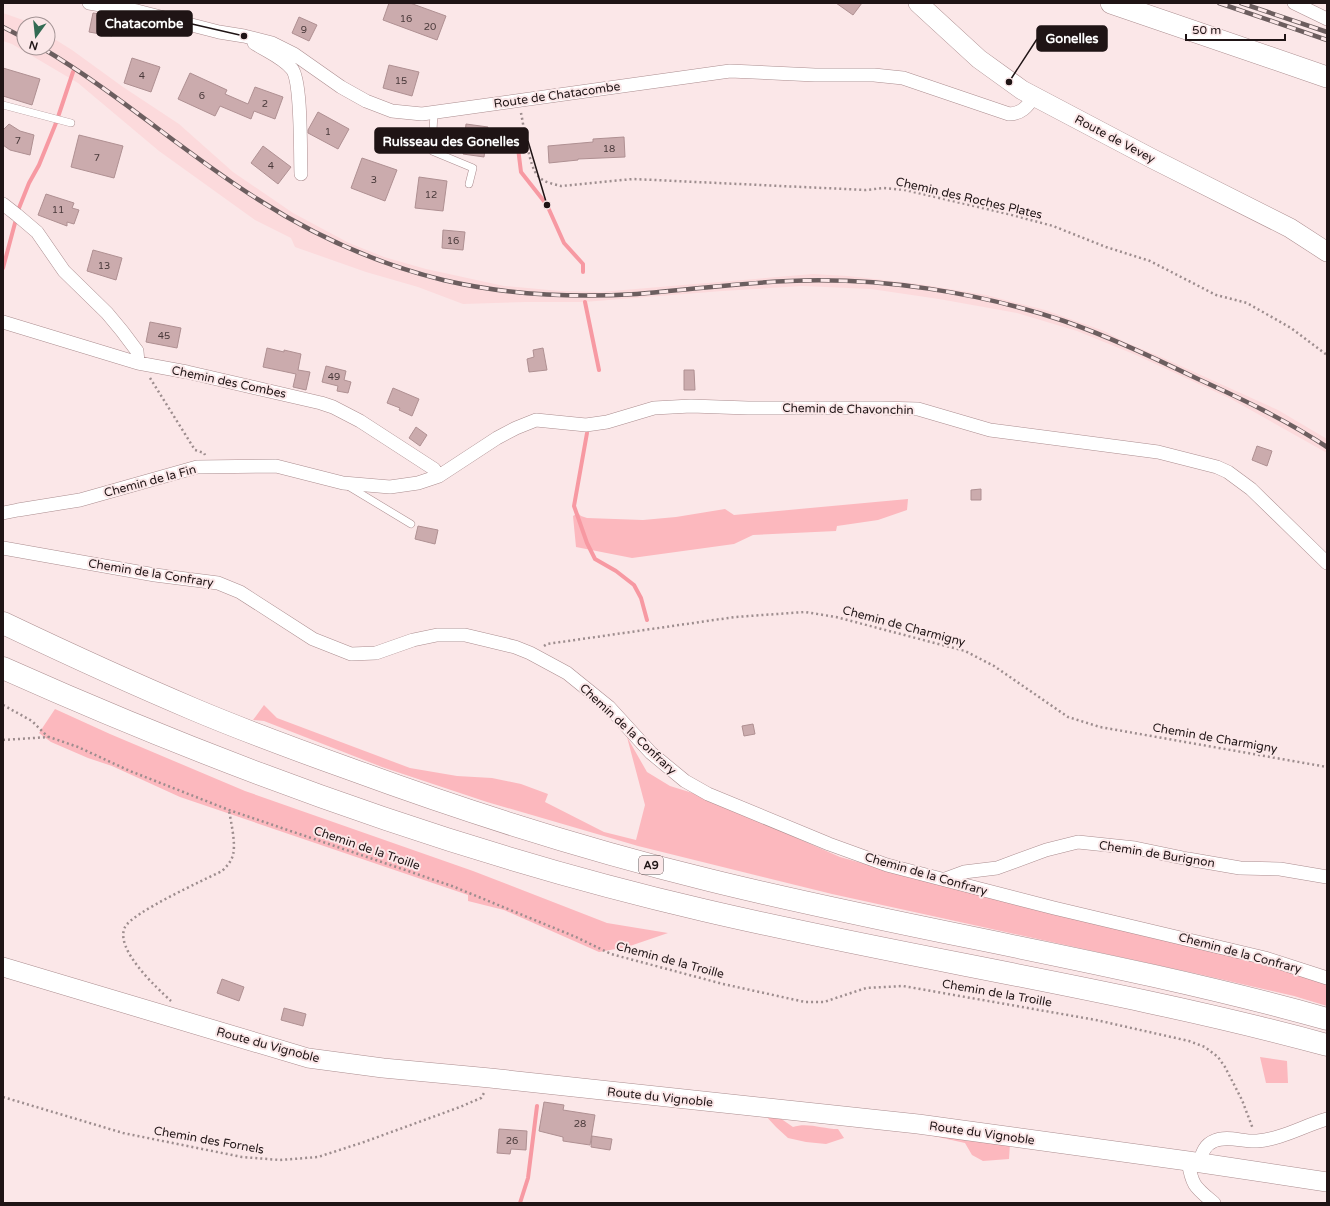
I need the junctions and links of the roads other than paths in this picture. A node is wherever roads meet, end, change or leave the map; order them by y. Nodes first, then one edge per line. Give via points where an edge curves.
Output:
1 (89, 3) edge
2 (918, 3) edge
3 (1111, 3) edge
4 (1294, 3) edge
5 (1327, 19) edge
6 (244, 36) junction
7 (1327, 77) edge
8 (1034, 97) junction
9 (3, 105) edge
10 (434, 112) junction
11 (71, 123) dead end
12 (301, 174) dead end
13 (469, 184) dead end
14 (3, 204) edge
15 (1327, 252) edge
16 (3, 322) edge
17 (138, 363) junction
18 (439, 476) junction
19 (343, 483) junction
20 (3, 513) edge
21 (411, 524) dead end
22 (3, 548) edge
23 (1327, 563) edge
24 (3, 623) edge
25 (3, 668) edge
26 (1327, 877) edge
27 (944, 879) junction
28 (3, 967) edge
29 (1327, 978) edge
30 (1327, 1019) edge
31 (1327, 1045) edge
32 (1327, 1119) edge
33 (1193, 1162) junction
34 (1327, 1182) edge
35 (1214, 1203) edge

1 - 6 street, Route de Chatacombe via 137,11
2 - 8 street, Route de Vevey via 979,59
3 - 7 main road
4 - 5 street
6 - 10 street, Route de Chatacombe via 272,43 294,54 341,87 392,111 422,114
6 - 12 street via 279,58 292,70 298,99
8 - 10 street, Route de Chatacombe via 1020,112 1009,114 902,78 730,71
8 - 15 street, Route de Vevey via 1290,228
9 - 11 lane
10 - 13 lane via 432,151 473,168
14 - 17 street via 37,232 64,271 108,313 137,351
16 - 17 street, Chemin des Combes
17 - 18 street, Chemin des Combes via 321,402 360,421 434,468
18 - 19 street, Chemin de la Fin via 418,483 390,487
18 - 23 street, Chemin de Chavonchin via 496,438 536,420 586,425 607,422 654,408 691,406 918,409 990,430 1158,452 1217,467 1250,488
19 - 20 street, Chemin de la Fin via 276,466 197,467 80,500
19 - 21 lane
22 - 27 street, Chemin de la Confrary via 155,575 218,583 240,592 314,639 351,654 376,653 437,635 465,635 515,647 567,673 609,707 651,753 684,781 708,794 829,844 888,865
24 - 30 highway, A9 via 189,707 312,755 455,806 574,843 711,881 883,920 1186,983
25 - 31 highway via 175,742 315,795 442,838 563,874 774,926 1186,1010
26 - 27 street, Chemin de Burignon via 1280,868 1240,868 1135,848 1078,842 1046,850 997,868 964,872
27 - 29 street, Chemin de la Confrary via 1265,958
28 - 33 street, Route du Vignoble via 308,1058 918,1124
32 - 33 street via 1277,1137 1256,1141 1215,1140 1205,1146
33 - 34 street, Route du Vignoble
33 - 35 street via 1191,1177 1196,1188

